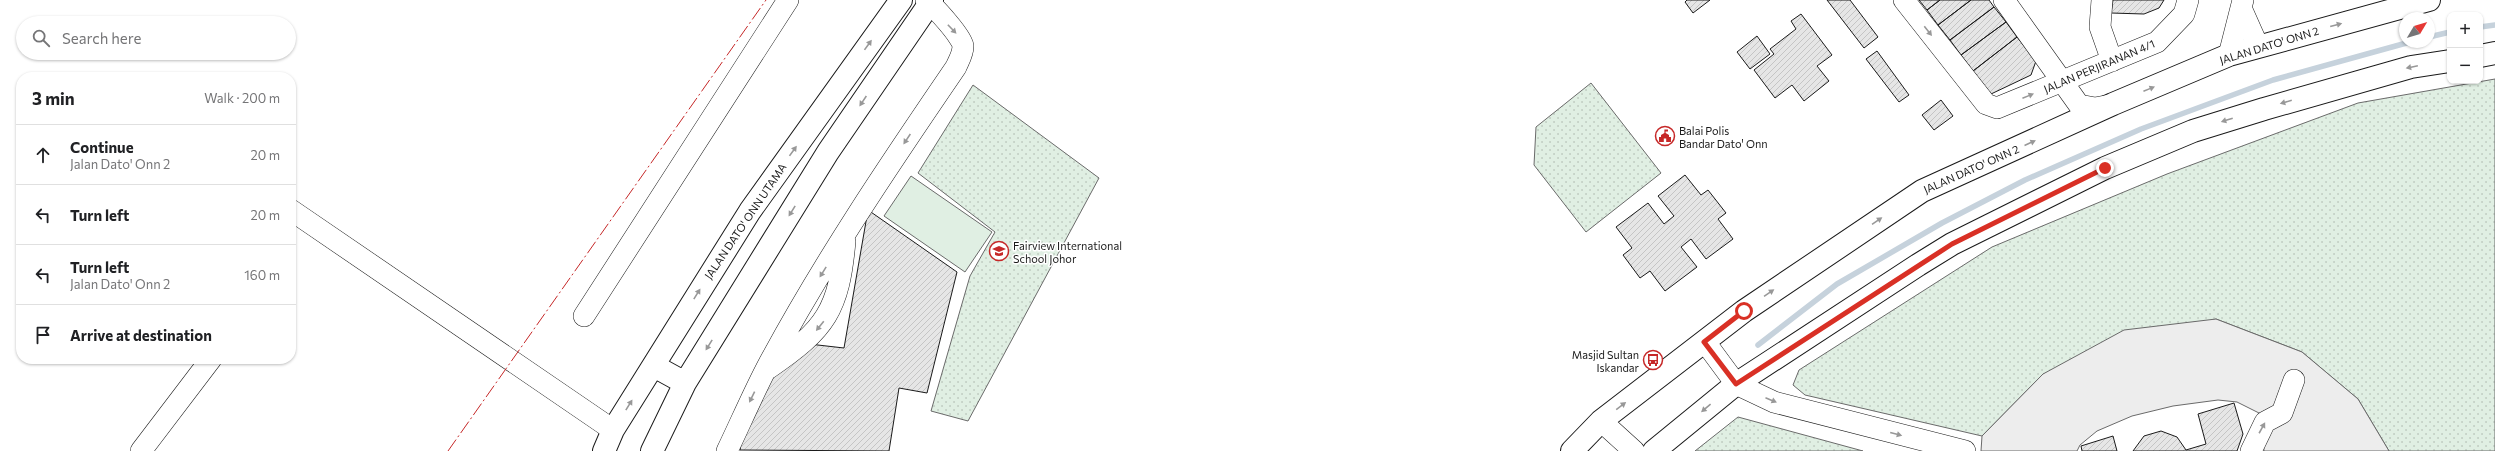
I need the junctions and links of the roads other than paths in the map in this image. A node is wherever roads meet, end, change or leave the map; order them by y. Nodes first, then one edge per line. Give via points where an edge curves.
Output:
1 (788, 0) edge
2 (901, 0) edge
3 (1904, 0) edge
4 (2004, 0) edge
5 (2102, 0) edge
6 (2188, 0) edge
7 (2429, 0) edge
8 (929, 1) edge
9 (2243, 5) edge
10 (2258, 46) junction
11 (2495, 53) edge
12 (2483, 55) edge
13 (2229, 56) junction
14 (2112, 61) junction
15 (2447, 61) edge
16 (2063, 82) junction
17 (2113, 104) junction
18 (2053, 133) junction
19 (296, 213) edge
20 (584, 316) dead end
21 (1704, 342) junction
22 (207, 364) edge
23 (654, 366) junction
24 (2294, 380) dead end
25 (685, 383) junction
26 (1736, 384) junction
27 (1601, 421) junction
28 (613, 430) junction
29 (1937, 448) edge
30 (141, 451) edge
31 (604, 451) edge
32 (652, 451) edge
33 (726, 451) edge
34 (1572, 451) edge
35 (1634, 451) edge
36 (1654, 451) edge
37 (1965, 451) edge
38 (2251, 451) edge

1 - 20 street
23 -> 2 main road, JALAN DATO' ONN UTAMA via 750,211
3 -> 16 street, JALAN PERJIRANAN 4/1 via 1986,104 1992,108
4 - 16 street
5 - 14 street via 2100,27
6 - 14 street, JALAN PERJIRANAN 4/1 via 2184,14 2157,42
10 -> 7 main road, JALAN DATO' ONN 2
8 -> 25 main road via 828,152
8 -> 33 street via 960,36 962,53 956,67 872,191 846,236 837,296 828,316 808,340 766,370
9 - 10 street
9 - 13 street
10 - 13 main road, JALAN DATO' ONN 2
11 - 12 main road
17 -> 13 main road, JALAN DATO' ONN 2
14 - 16 street, JALAN PERJIRANAN 4/1
15 -> 26 main road via 2411,67 2193,131 2105,168 1952,244
16 - 17 street via 2079,105 2095,108
16 - 18 street via 2066,112
17 - 18 main road, JALAN DATO' ONN 2
21 -> 18 main road, JALAN DATO' ONN 2 via 1744,311 1922,190
19 - 28 street
21 - 26 street
27 -> 21 main road, JALAN DATO' ONN 2
22 - 30 street
23 - 25 main road
28 -> 23 main road, JALAN DATO' ONN UTAMA
38 -> 24 street via 2265,422 2282,413
25 - 32 main road
26 -> 29 street via 1774,402
26 -> 36 main road
27 - 34 main road, JALAN DATO' ONN 2
27 - 35 street
28 - 31 main road, JALAN DATO' ONN UTAMA
29 - 37 street

